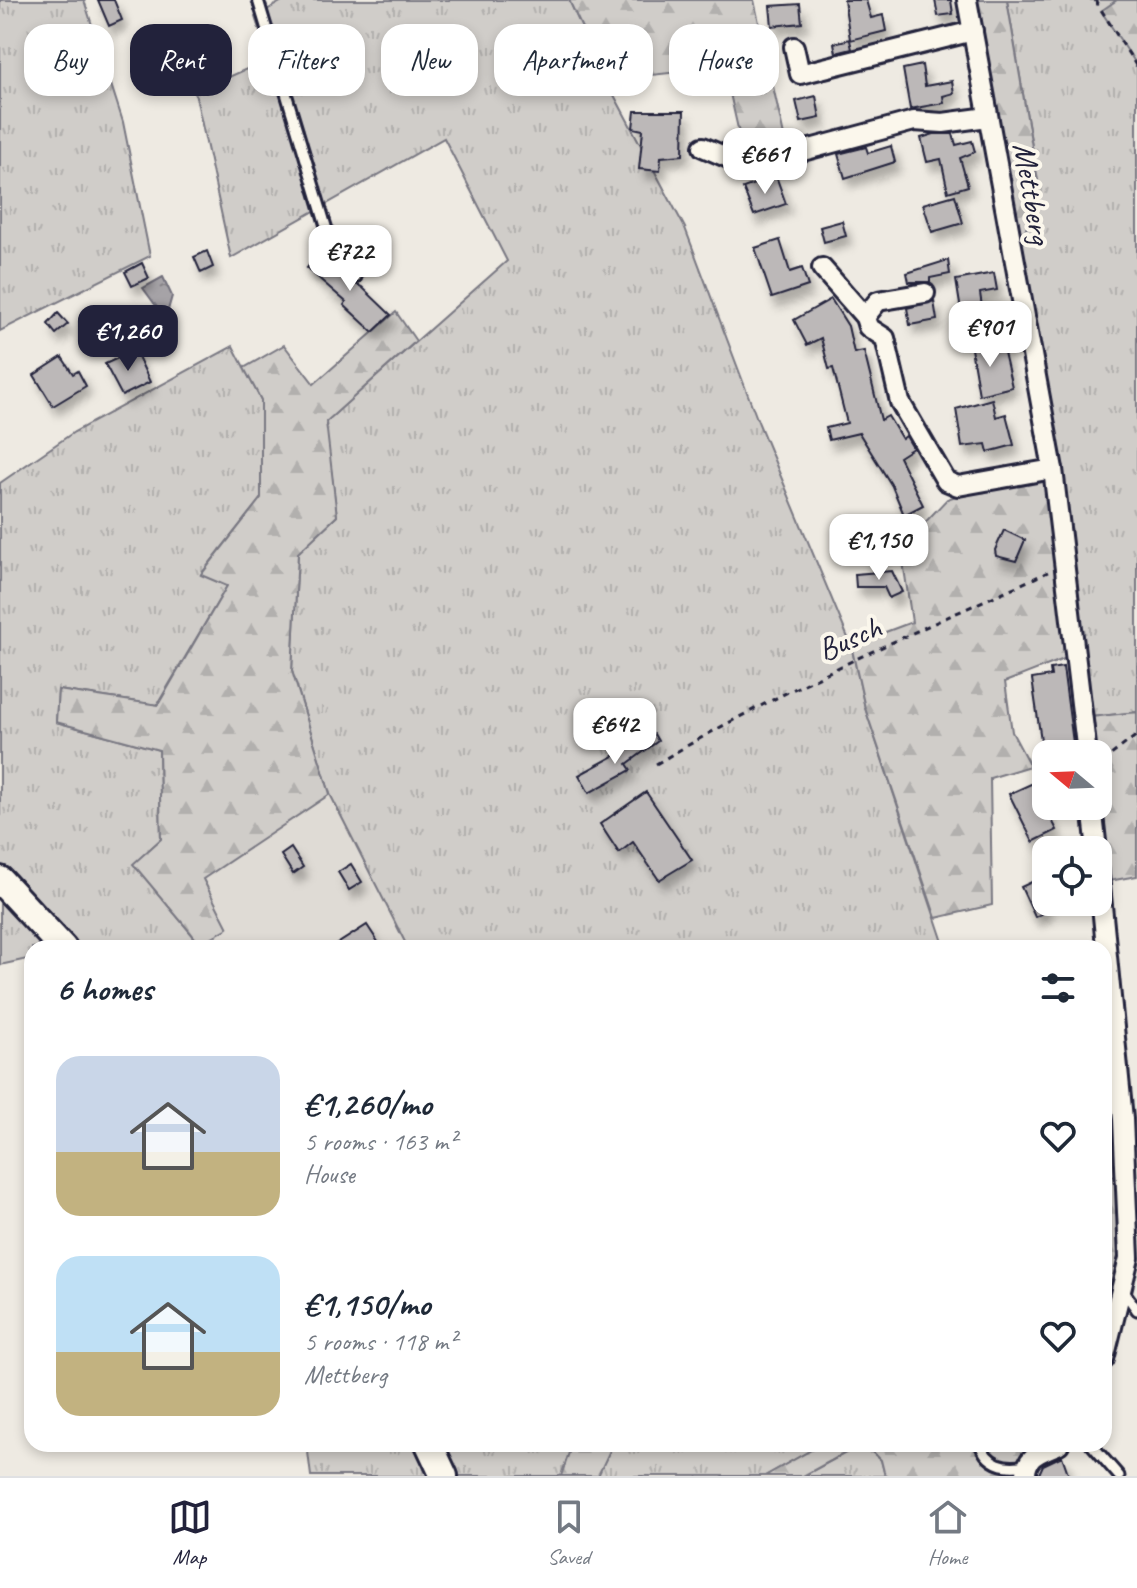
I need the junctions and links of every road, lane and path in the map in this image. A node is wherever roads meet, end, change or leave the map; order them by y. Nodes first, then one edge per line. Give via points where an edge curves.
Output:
1 (258, 0) edge
2 (967, 0) edge
3 (1095, 0) edge
4 (973, 31) junction
5 (794, 47) dead end
6 (1137, 67) edge
7 (988, 117) junction
8 (703, 147) dead end
9 (822, 268) dead end
10 (356, 277) dead end
11 (925, 293) dead end
12 (865, 317) junction
13 (1053, 469) junction
14 (1066, 564) junction
15 (1137, 735) edge
16 (1085, 740) edge
17 (1112, 754) edge
18 (656, 764) dead end
19 (0, 880) edge
20 (1104, 916) edge
21 (56, 940) edge
22 (1107, 940) edge
23 (1112, 976) edge
24 (1130, 1119) edge
25 (1122, 1289) junction
26 (1137, 1310) edge
27 (1112, 1328) edge
28 (433, 1452) edge
29 (983, 1452) edge
30 (1042, 1452) edge
31 (1098, 1452) edge
32 (1026, 1470) edge
33 (444, 1476) edge
34 (1119, 1476) edge

1 - 10 lane via 328,233 340,262
2 - 4 street, Mettberg
3 - 6 path
4 - 5 street via 800,74
4 - 7 street, Mettberg
7 - 8 street, Mettberg via 914,121 747,166
7 - 13 street, Mettberg
9 - 12 street
11 - 12 street via 878,301
12 - 13 street via 868,327 885,338 900,402 946,481 958,486
13 - 14 street, Mettberg
14 - 16 street, Mettberg
14 - 18 path, Busch via 814,678
15 - 17 path
19 - 21 main road
20 - 22 street
23 - 24 street
24 - 25 street via 1129,1258
25 - 26 lane
25 - 27 street
28 - 33 main road
29 - 32 lane via 999,1466
30 - 32 street via 1031,1457
31 - 34 lane

